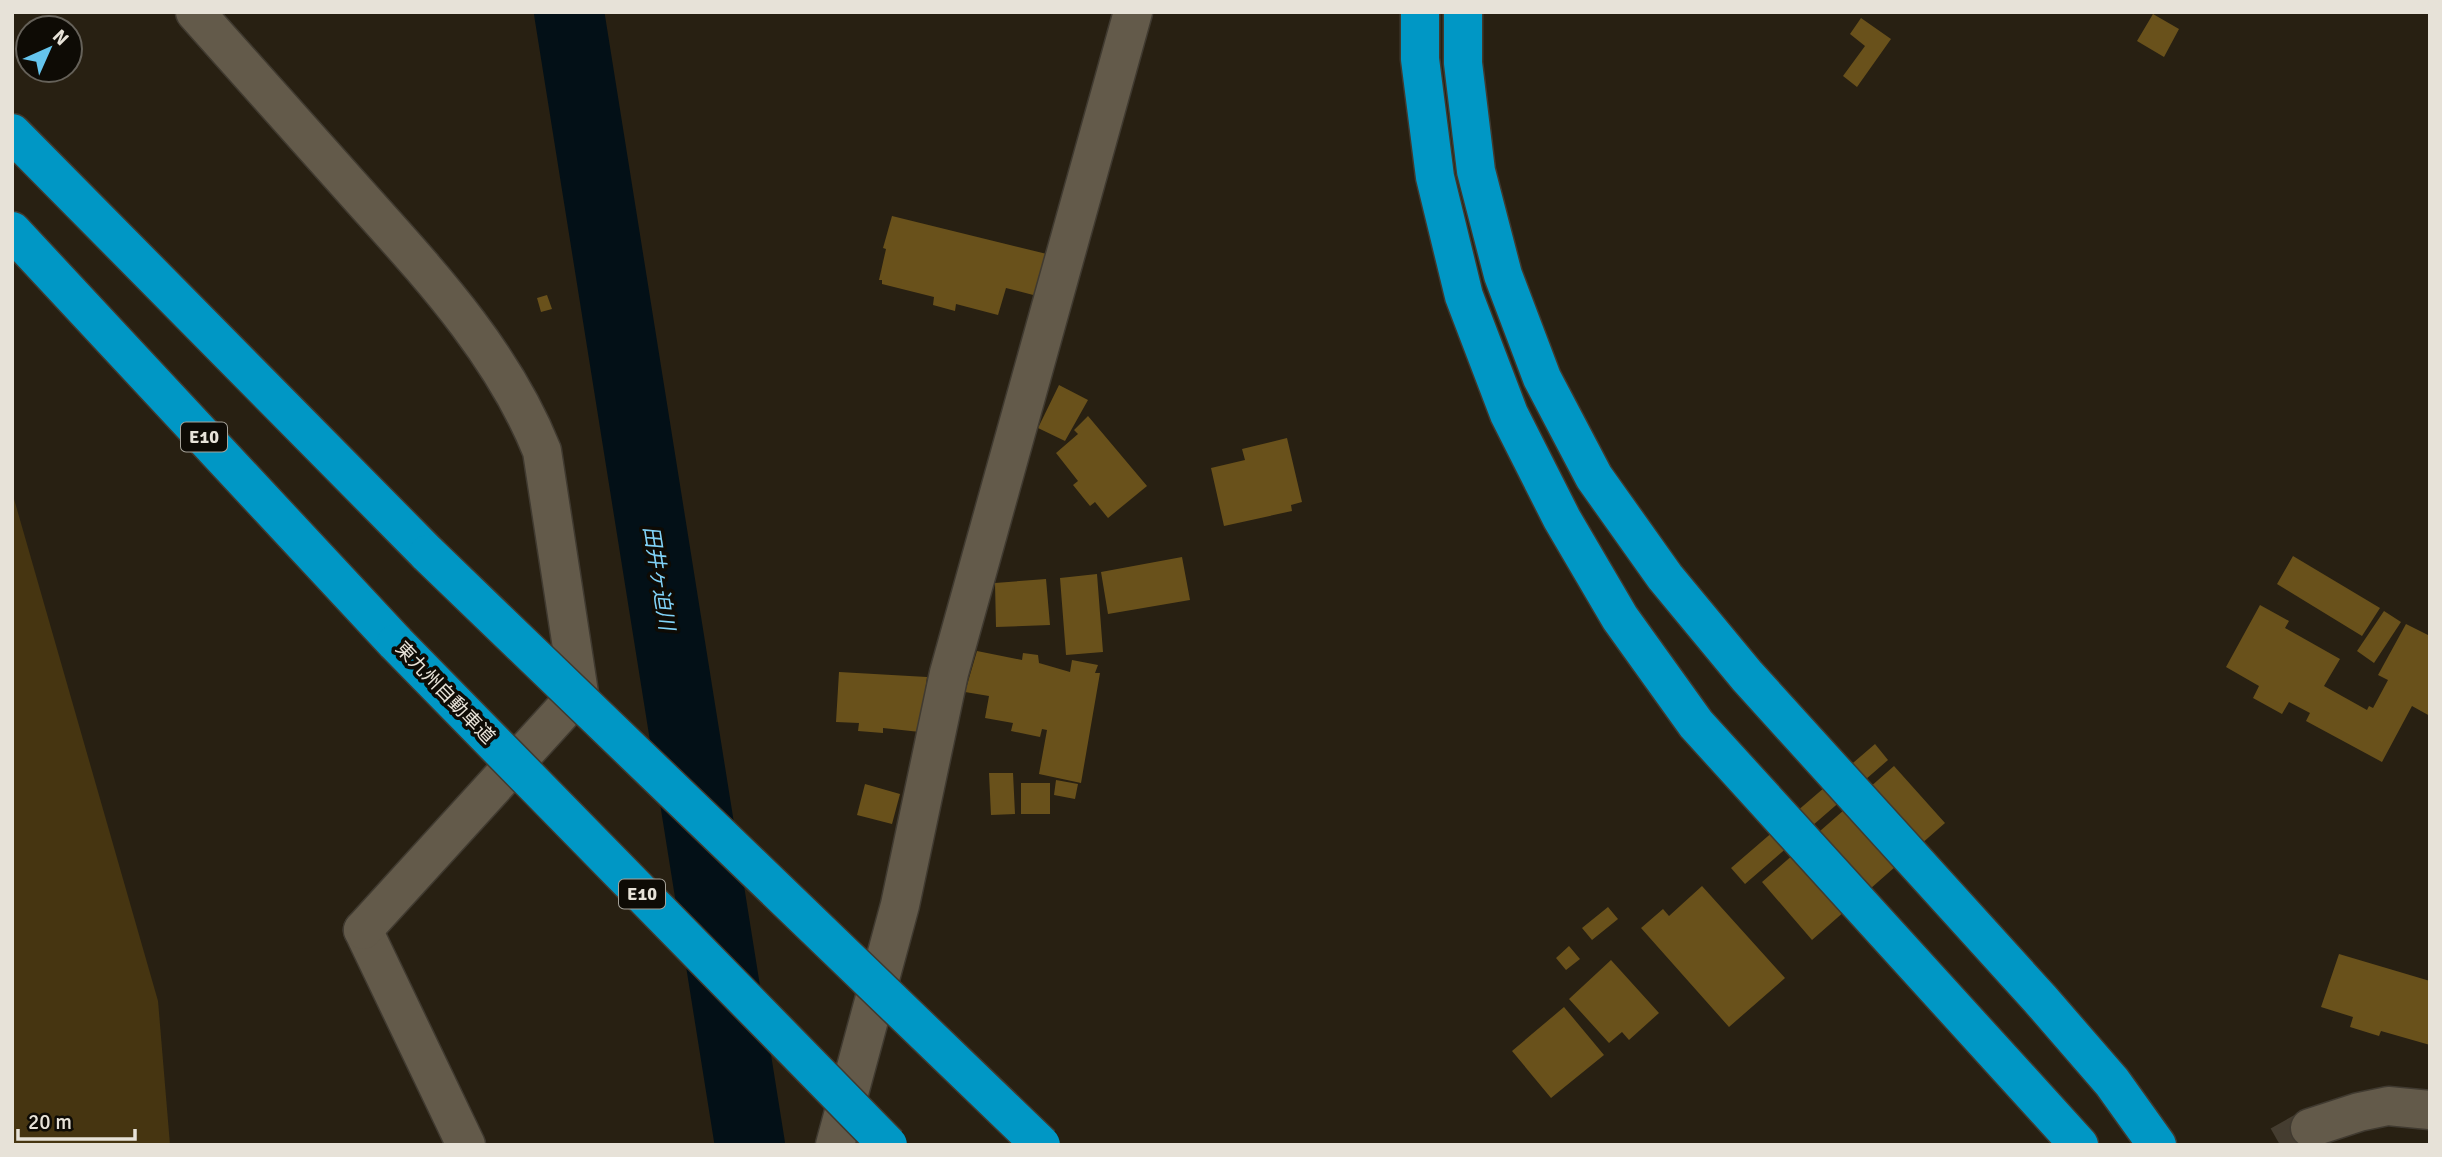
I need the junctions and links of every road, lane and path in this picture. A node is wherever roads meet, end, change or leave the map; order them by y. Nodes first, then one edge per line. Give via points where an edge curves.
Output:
1 (195, 12) edge
2 (1133, 12) edge
3 (1420, 12) edge
4 (1463, 12) edge
5 (12, 133) edge
6 (12, 231) edge
7 (1990, 1049) junction
8 (2430, 1110) edge
9 (2310, 1128) tunnel mouth
10 (466, 1145) edge
11 (835, 1145) edge
12 (888, 1145) edge
13 (1041, 1145) edge
14 (2057, 1145) edge
15 (2079, 1145) edge
16 (2157, 1145) edge

1 - 10 street via 434,280 491,355 527,413 542,450 579,693 363,930
2 - 11 street via 949,673 900,905
3 - 7 highway via 1420,59 1435,177 1464,296 1509,414 1562,519 1620,618 1696,724
4 - 16 highway via 1463,63 1476,171 1503,275 1542,378 1594,477 1665,577 1746,676 2040,999 2112,1082
5 - 13 highway, bridge via 428,554
6 - 12 highway, 東九州自動車道 / E10, bridge via 396,643
7 - 14 highway
7 - 15 highway
8 - 9 street via 2388,1106

